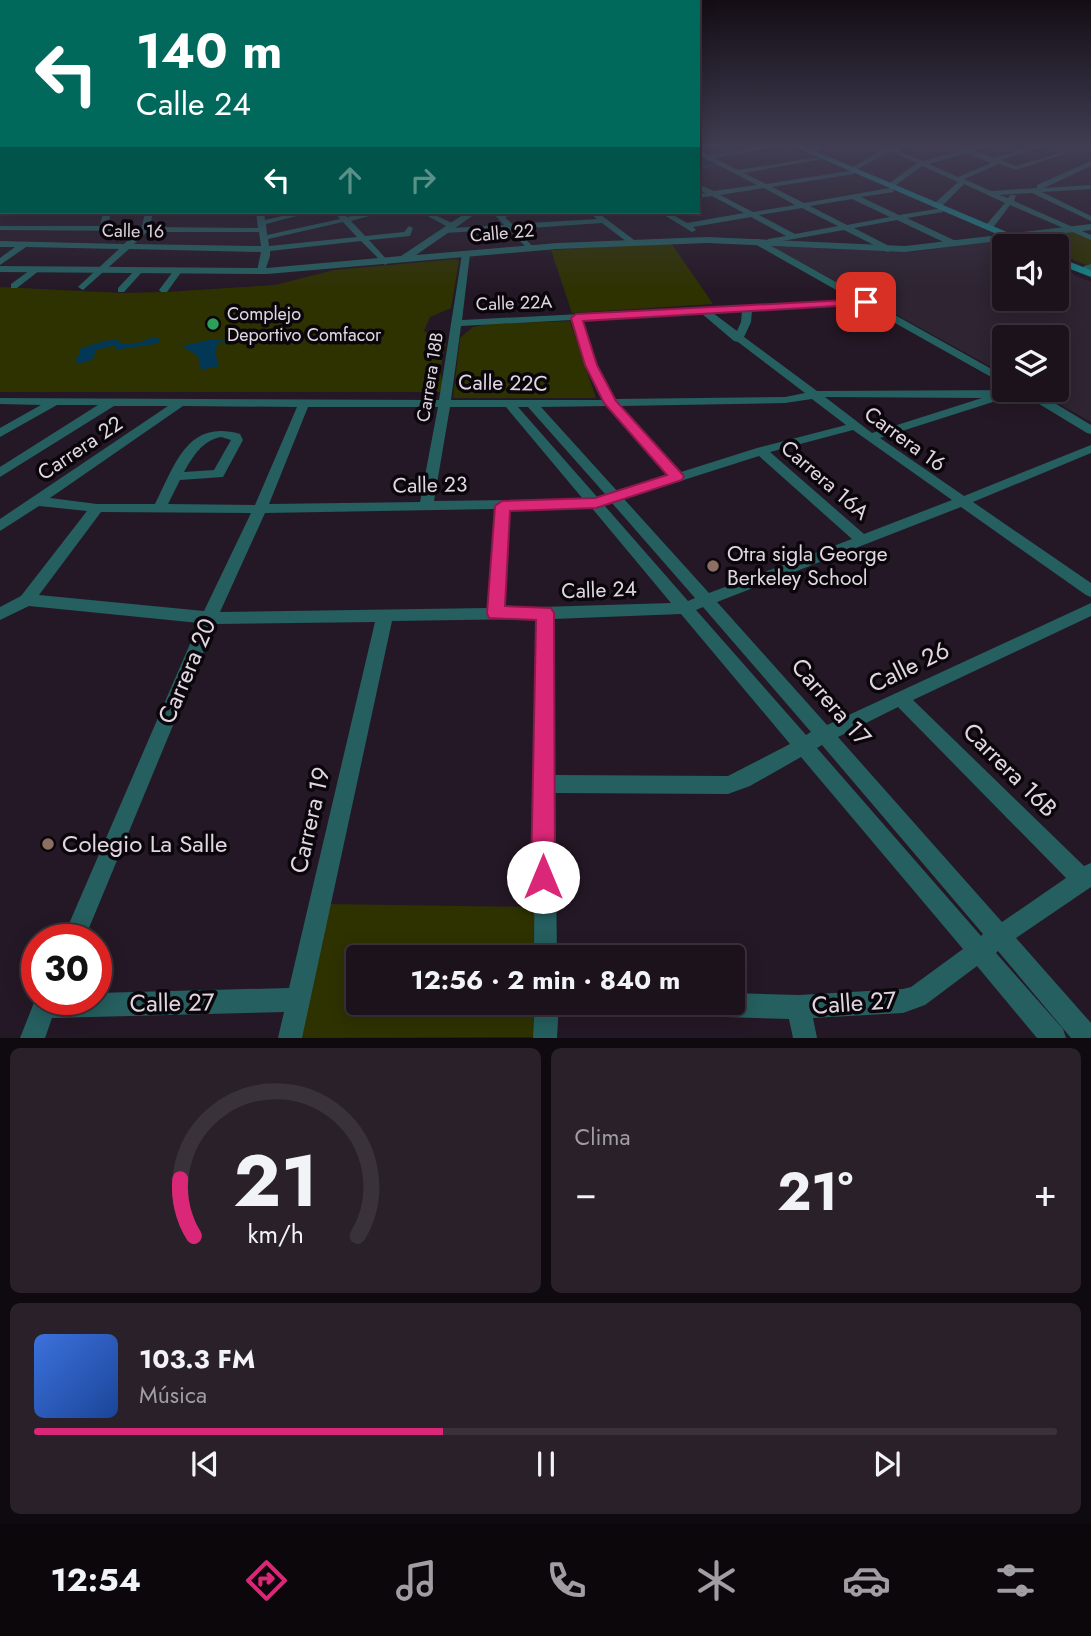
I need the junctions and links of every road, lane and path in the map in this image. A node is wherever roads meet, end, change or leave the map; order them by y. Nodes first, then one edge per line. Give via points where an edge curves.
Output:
1 (720, 193) edge
2 (781, 193) edge
3 (864, 193) edge
4 (904, 193) edge
5 (950, 193) edge
6 (991, 193) edge
7 (1017, 193) edge
8 (1038, 193) edge
9 (716, 194) junction
10 (852, 196) junction
11 (700, 197) edge
12 (1009, 201) junction
13 (806, 206) junction
14 (939, 208) junction
15 (107, 214) edge
16 (148, 214) edge
17 (260, 214) edge
18 (304, 214) edge
19 (340, 214) edge
20 (372, 214) edge
21 (427, 214) edge
22 (470, 214) edge
23 (499, 214) edge
24 (594, 214) edge
25 (666, 214) edge
26 (752, 214) junction
27 (898, 218) junction
28 (1091, 219) edge
29 (347, 220) junction
30 (603, 221) junction
31 (512, 227) junction
32 (848, 227) junction
33 (989, 227) junction
34 (1091, 227) edge
35 (0, 228) edge
36 (409, 228) dead end
37 (43, 229) junction
38 (448, 229) junction
39 (1071, 229) junction
40 (103, 230) junction
41 (142, 230) junction
42 (1001, 234) edge
43 (1002, 234) edge
44 (1032, 234) edge
45 (262, 235) junction
46 (794, 237) junction
47 (364, 238) junction
48 (1091, 238) edge
49 (992, 239) edge
50 (756, 241) junction
51 (771, 241) junction
52 (634, 243) junction
53 (0, 244) edge
54 (25, 244) junction
55 (955, 244) junction
56 (124, 247) junction
57 (530, 248) junction
58 (888, 248) junction
59 (466, 254) junction
60 (407, 259) junction
61 (0, 262) edge
62 (385, 262) junction
63 (1069, 262) edge
64 (0, 269) edge
65 (36, 270) junction
66 (101, 270) junction
67 (1090, 270) edge
68 (139, 271) junction
69 (178, 271) junction
70 (261, 271) junction
71 (14, 286) dead end
72 (83, 287) dead end
73 (121, 290) dead end
74 (164, 290) dead end
75 (866, 302) junction
76 (747, 308) junction
77 (703, 310) junction
78 (576, 318) junction
79 (456, 323) junction
80 (738, 339) junction
81 (992, 373) edge
82 (813, 395) junction
83 (992, 395) edge
84 (992, 399) edge
85 (0, 401) edge
86 (55, 401) junction
87 (114, 402) junction
88 (182, 402) junction
89 (445, 402) junction
90 (508, 402) junction
91 (1043, 402) edge
92 (531, 403) junction
93 (611, 403) junction
94 (304, 404) junction
95 (855, 426) junction
96 (1091, 430) edge
97 (0, 433) edge
98 (871, 437) junction
99 (1091, 449) edge
100 (761, 451) junction
101 (0, 473) edge
102 (177, 476) junction
103 (677, 476) junction
104 (615, 498) junction
105 (37, 501) junction
106 (961, 502) junction
107 (596, 503) junction
108 (426, 506) junction
109 (502, 506) junction
110 (97, 508) junction
111 (159, 509) junction
112 (260, 509) junction
113 (0, 526) edge
114 (861, 539) junction
115 (1091, 591) edge
116 (27, 600) junction
117 (705, 601) junction
118 (685, 608) junction
119 (1091, 609) edge
120 (496, 613) junction
121 (545, 613) junction
122 (0, 614) edge
123 (385, 615) junction
124 (209, 618) junction
125 (900, 698) junction
126 (825, 736) junction
127 (804, 745) junction
128 (544, 784) junction
129 (1087, 877) edge
130 (80, 924) edge
131 (989, 944) junction
132 (545, 945) edge
133 (299, 1000) junction
134 (112, 1001) edge
135 (745, 1005) edge
136 (799, 1007) junction
137 (41, 1015) edge
138 (546, 1015) edge
139 (32, 1038) edge
140 (290, 1038) edge
141 (545, 1038) edge
142 (805, 1038) edge
143 (1054, 1038) edge
144 (1088, 1038) edge

1 - 9 street
2 - 13 street
3 - 10 street
4 - 14 main road
5 - 14 street
6 - 12 street
7 - 12 street
8 - 28 street
9 - 11 street
9 - 26 street
10 - 13 street
10 - 27 street
12 - 33 street
12 - 39 street
13 - 26 street
13 - 32 street
14 - 27 street
14 - 33 main road
14 - 42 main road
15 - 40 street
16 - 41 street
17 - 45 street
18 - 45 street
19 - 29 street
20 - 29 street
21 - 38 street
22 - 38 street
23 - 31 street
24 - 30 street
25 - 26 street via 689,228
26 - 46 street
27 - 32 street
27 - 55 street
29 - 45 street
29 - 47 street
30 - 31 street
30 - 52 street
31 - 38 street
31 - 57 street
32 - 46 street
32 - 58 street
33 - 43 main road
34 - 39 street, Calle 22
35 - 37 street
36 - 47 street via 407,234
37 - 40 street
37 - 54 street
38 - 60 street
39 - 44 street, Calle 22
39 - 48 street
40 - 41 street
41 - 45 street
41 - 56 street
45 - 47 street
45 - 56 street, Calle 16
45 - 70 street via 265,256
46 - 51 street
47 - 62 street
49 - 55 street, Calle 22
50 - 51 street, Calle 22
50 - 52 street, Calle 22
50 - 75 street
51 - 58 street, Calle 22
52 - 57 street, Calle 22
53 - 54 street, Calle 16
54 - 56 street, Calle 16
54 - 61 street
55 - 58 street, Calle 22
56 - 66 street
57 - 59 street, Calle 22
59 - 60 street, Calle 22
59 - 79 street, Carrera 18B
60 - 62 street, Calle 22
62 - 70 street, Calle 22
63 - 67 main road
64 - 65 street, Calle 22
65 - 66 street, Calle 22
65 - 71 street
66 - 68 street, Calle 22
66 - 72 street
68 - 69 street, Calle 22
68 - 73 street
69 - 70 street, Calle 22
69 - 74 street
75 - 76 street, Calle 22A
75 - 81 street
76 - 77 street, Calle 22A
76 - 80 street
77 - 78 street, Calle 22A
77 - 80 street, Carrera 16
78 - 79 street, Calle 22A
78 - 93 street via 591,365
79 - 89 street, Carrera 18B
80 - 82 street, Carrera 16
82 - 83 street, Calle 22C
82 - 93 street, Calle 22C via 785,400
82 - 95 street, Carrera 16
84 - 98 street
85 - 86 street, Calle 22C
86 - 87 street, Calle 22C
86 - 97 street
87 - 88 street, Calle 22C
87 - 101 street
88 - 94 street, Calle 22C
88 - 105 street, Carrera 22
89 - 90 street, Calle 22C
89 - 94 street, Calle 22C
89 - 108 street, Carrera 18B
90 - 92 street, Calle 22C
90 - 107 street, Carrera 17
91 - 96 street
92 - 93 street, Calle 22C
92 - 104 street, Carrera 17
93 - 103 street
94 - 112 street, Carrera 20
95 - 98 street, Carrera 16
95 - 100 street, Calle 23
98 - 106 street, Carrera 16
99 - 106 street, Calle 24
100 - 103 street, Calle 23
100 - 114 street, Carrera 16A
102 - 102 street via 202,437 221,433 236,437 218,474
102 - 111 street
103 - 104 street, Calle 23
104 - 107 street, Calle 23
104 - 117 street, Carrera 17
105 - 110 street, Calle 23
105 - 113 street, Carrera 22
106 - 114 street, Calle 24
106 - 115 street, Carrera 16
107 - 109 street, Calle 23
107 - 118 street, Carrera 17
108 - 109 street, Calle 23
108 - 112 street, Calle 23
109 - 120 street
110 - 111 street, Calle 23
110 - 116 street
111 - 112 street, Calle 23
112 - 124 street, Carrera 20
114 - 117 street, Calle 24
116 - 122 street
116 - 124 street, Calle 24
117 - 118 street, Calle 24
117 - 126 street, Carrera 17
118 - 121 street, Calle 24
118 - 127 street, Carrera 17
119 - 125 street, Calle 26
120 - 121 street, Calle 24
120 - 123 street, Calle 24
121 - 128 street
123 - 124 street, Calle 24
123 - 133 street, Carrera 19
124 - 130 street, Carrera 20
125 - 126 street, Calle 26
125 - 129 street, Carrera 16B
126 - 127 street, Calle 26
126 - 131 street, Carrera 17
127 - 128 street, Calle 26 via 728,785
127 - 131 street, Carrera 17
128 - 132 street
129 - 131 street, Calle 27
131 - 136 street, Calle 27 via 917,998
131 - 143 street, Carrera 17
131 - 144 street, Carrera 17
133 - 134 street, Calle 27
133 - 140 street, Carrera 19
135 - 136 street, Calle 27
136 - 142 street
137 - 139 street
138 - 141 street

